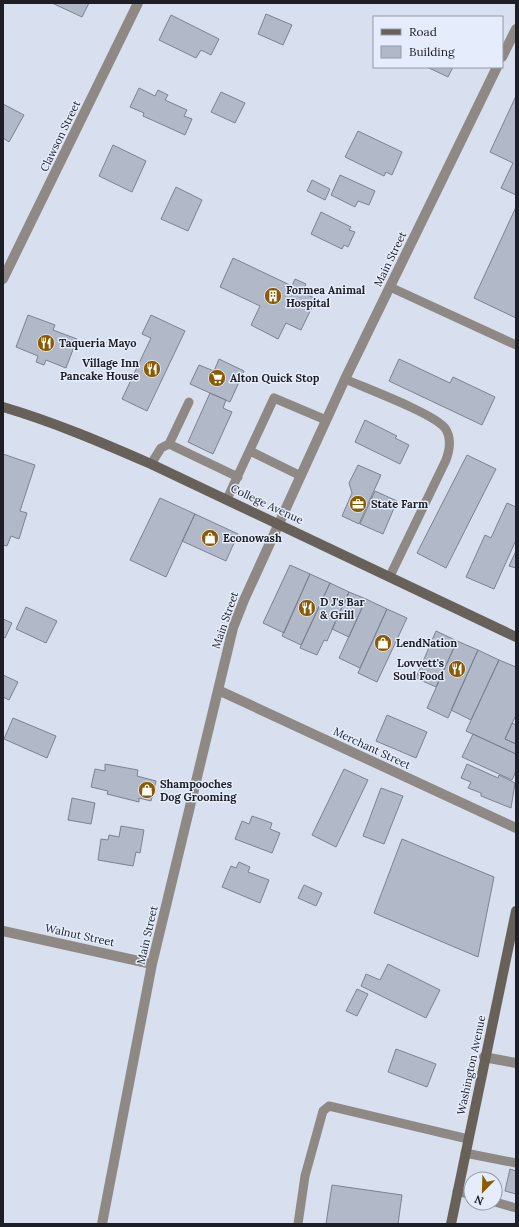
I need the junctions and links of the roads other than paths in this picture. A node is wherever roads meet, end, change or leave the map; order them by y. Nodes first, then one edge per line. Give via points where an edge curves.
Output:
1 (138, 3) edge
2 (516, 29) edge
3 (503, 55) edge
4 (497, 68) edge
5 (3, 279) edge
6 (390, 287) junction
7 (516, 345) edge
8 (345, 379) junction
9 (189, 402) dead end
10 (3, 407) edge
11 (326, 420) junction
12 (170, 444) junction
13 (250, 451) junction
14 (152, 464) junction
15 (301, 476) junction
16 (238, 477) junction
17 (227, 499) junction
18 (280, 523) junction
19 (390, 576) junction
20 (516, 636) edge
21 (218, 690) junction
22 (516, 828) edge
23 (516, 911) edge
24 (3, 931) edge
25 (152, 964) junction
26 (484, 1057) junction
27 (516, 1063) edge
28 (468, 1139) junction
29 (465, 1153) junction
30 (516, 1163) edge
31 (457, 1191) junction
32 (463, 1193) edge
33 (503, 1204) edge
34 (516, 1208) edge
35 (102, 1224) edge
36 (298, 1224) edge
37 (451, 1224) edge

1 - 5 street, Clawson Street
2 - 3 street
4 - 6 street, Main Street
6 - 7 lane
6 - 8 street, Main Street
8 - 11 street, Main Street
8 - 19 lane via 429,415 446,428 450,439 446,460
9 - 12 lane
10 - 14 main road, College Avenue via 34,416
11 - 13 lane via 274,398
11 - 15 street, Main Street
12 - 14 lane via 161,448
12 - 16 lane
13 - 15 lane
13 - 16 lane
14 - 17 main road, College Avenue
15 - 18 street, Main Street
16 - 17 lane
17 - 18 main road, College Avenue
18 - 19 main road, College Avenue
18 - 21 street, Main Street via 233,628
19 - 20 main road, College Avenue
21 - 22 street, Merchant Street
21 - 25 street, Main Street
23 - 26 main road, Washington Avenue
24 - 25 street, Walnut Street
25 - 35 street, Main Street
26 - 27 street
26 - 28 main road, Washington Avenue
28 - 29 main road, Washington Avenue
28 - 36 lane via 329,1106 323,1111 307,1168
29 - 30 lane
29 - 31 main road, Washington Avenue
31 - 32 lane
31 - 37 main road, Washington Avenue
33 - 34 lane

